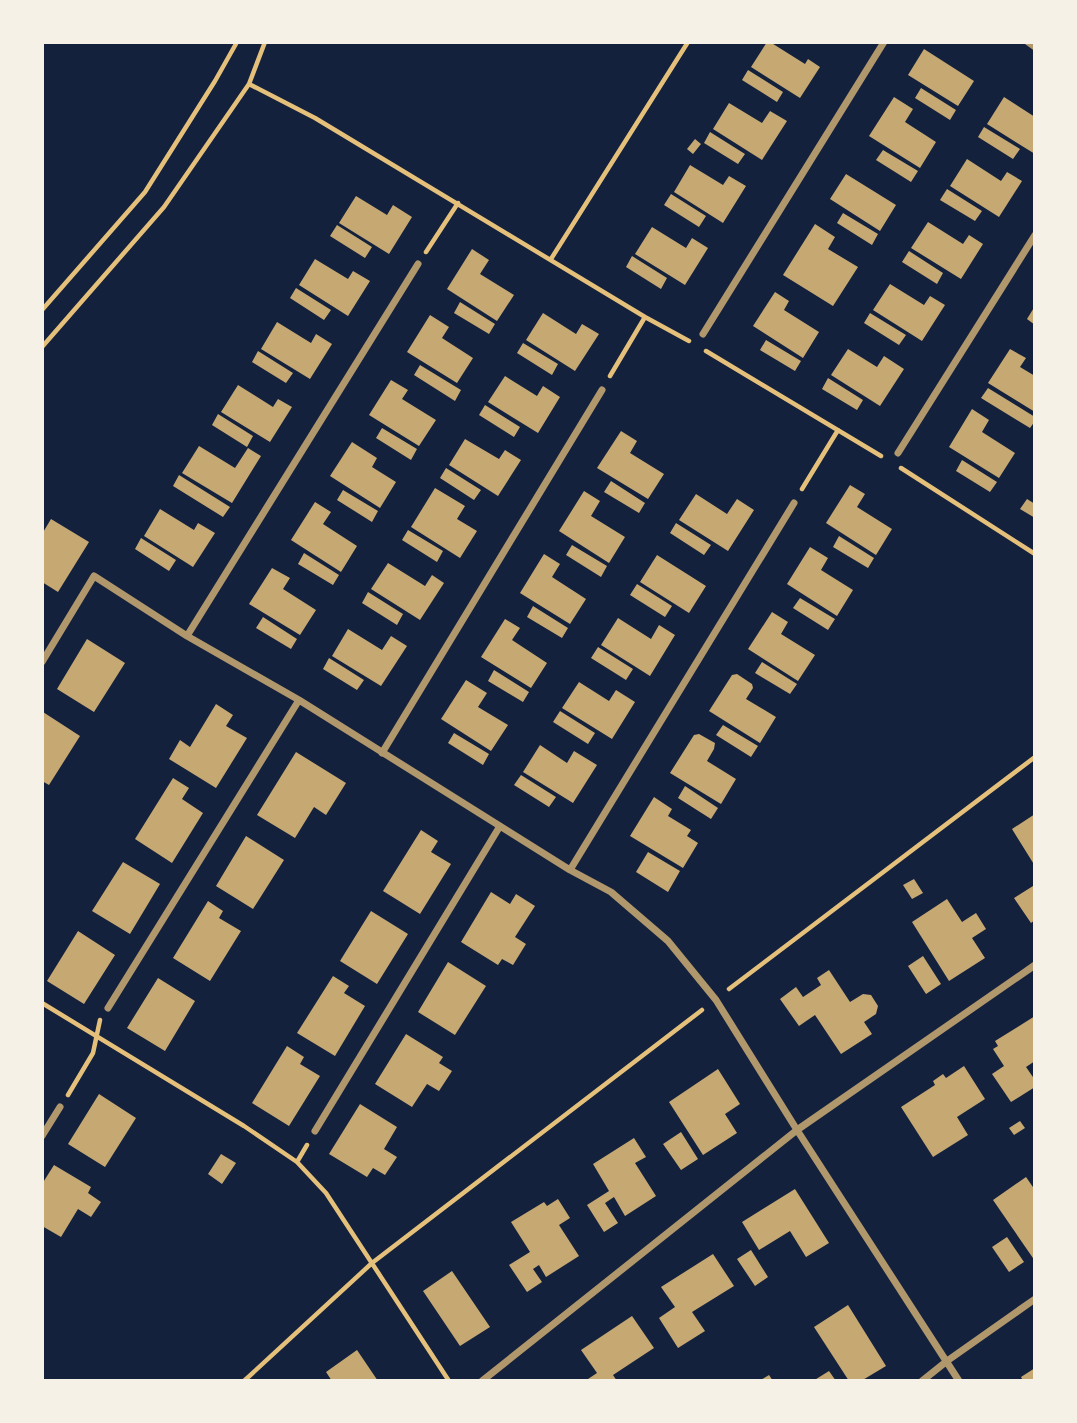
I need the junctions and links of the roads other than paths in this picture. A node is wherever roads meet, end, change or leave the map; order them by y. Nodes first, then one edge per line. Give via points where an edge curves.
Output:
1 (884, 42) edge
2 (1028, 42) edge
3 (1035, 47) edge
4 (1035, 235) edge
5 (418, 264) road end
6 (703, 334) dead end
7 (602, 390) road end
8 (898, 453) dead end
9 (794, 503) road end
10 (187, 636) junction
11 (42, 662) edge
12 (299, 700) junction
13 (382, 753) junction
14 (500, 826) junction
15 (570, 870) junction
16 (1035, 965) edge
17 (108, 1008) road end
18 (60, 1107) road end
19 (797, 1130) junction
20 (315, 1131) dead end
21 (42, 1136) edge
22 (1035, 1299) edge
23 (947, 1361) junction
24 (482, 1381) edge
25 (922, 1381) edge
26 (959, 1381) edge

1 - 6 street
2 - 3 street
4 - 8 street
5 - 10 street
7 - 13 street
9 - 15 street
10 - 11 street via 94,576
10 - 12 street
12 - 13 street
12 - 17 street
13 - 14 street
14 - 15 street
14 - 20 street
15 - 19 street via 611,892 668,941 716,1000
16 - 19 street
18 - 21 street
19 - 23 street
19 - 24 street
22 - 23 street
23 - 25 street
23 - 26 street

